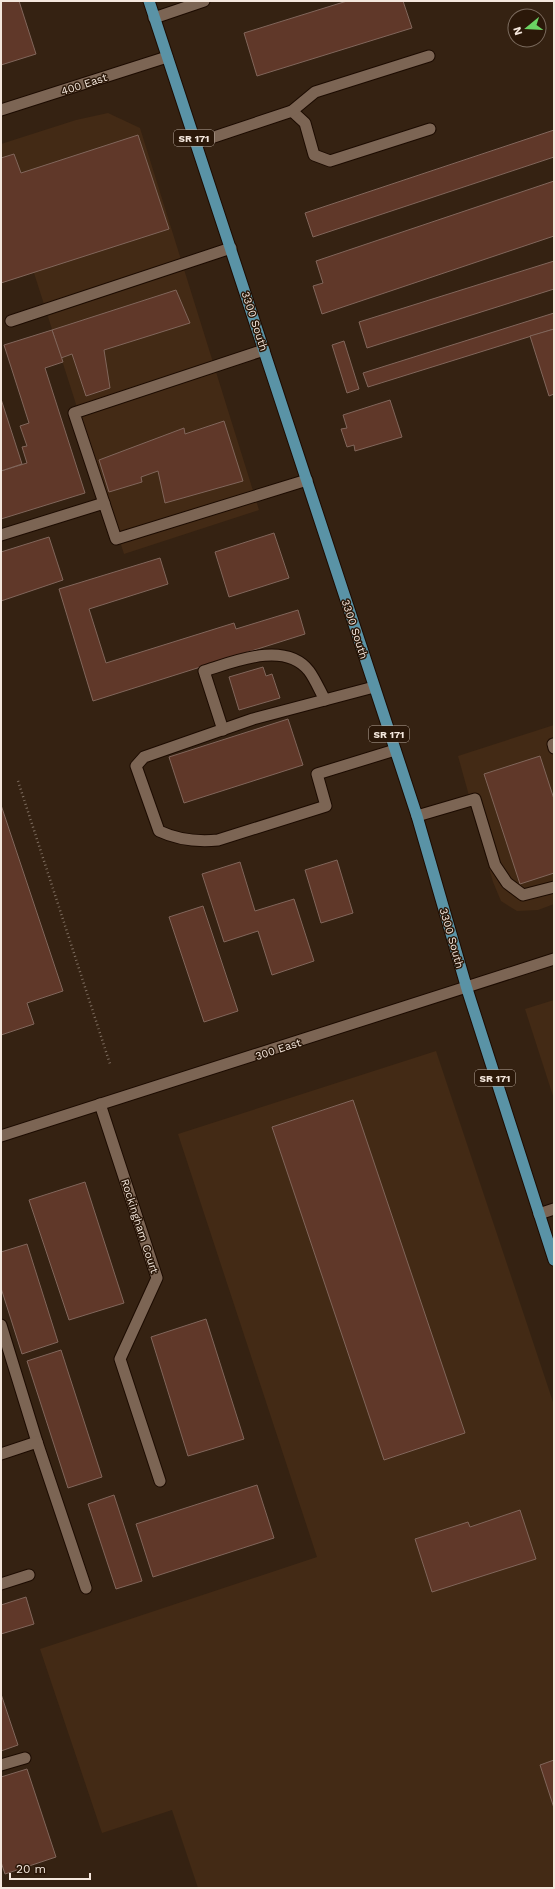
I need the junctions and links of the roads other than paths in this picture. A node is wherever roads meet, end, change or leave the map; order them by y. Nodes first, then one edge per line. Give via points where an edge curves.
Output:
1 (148, 1) edge
2 (204, 1) edge
3 (154, 18) junction
4 (430, 56) dead end
5 (167, 57) junction
6 (1, 110) edge
7 (292, 111) junction
8 (430, 129) dead end
9 (196, 143) junction
10 (231, 248) junction
11 (11, 321) dead end
12 (264, 350) junction
13 (307, 480) junction
14 (104, 503) junction
15 (1, 535) edge
16 (374, 687) junction
17 (325, 700) junction
18 (222, 730) junction
19 (395, 750) junction
20 (417, 816) junction
21 (554, 887) edge
22 (554, 959) edge
23 (467, 989) junction
24 (100, 1104) junction
25 (1, 1136) edge
26 (554, 1209) edge
27 (539, 1214) junction
28 (554, 1260) edge
29 (1, 1325) edge
30 (37, 1442) junction
31 (1, 1454) edge
32 (160, 1481) dead end
33 (29, 1575) dead end
34 (1, 1584) edge
35 (86, 1588) dead end
36 (25, 1758) dead end
37 (1, 1765) edge

1 - 3 main road, 3300 South / SR 171
2 - 3 street
3 - 5 main road, 3300 South / SR 171
4 - 7 street via 315,92
5 - 6 street, 400 East
5 - 9 main road, 3300 South / SR 171
7 - 8 street via 305,123 314,155 330,161
7 - 9 street
9 - 10 main road, 3300 South / SR 171
10 - 11 street
10 - 12 main road, 3300 South / SR 171
12 - 13 main road, 3300 South / SR 171
12 - 14 street via 74,413
13 - 14 street via 116,539
13 - 16 main road, 3300 South / SR 171
14 - 15 street
16 - 17 street
16 - 19 main road, 3300 South / SR 171
17 - 18 street
17 - 18 street via 308,670 296,661 282,656 259,655 204,671
18 - 19 street via 144,758 136,766 159,831 175,838 218,840 326,806 316,774
19 - 20 main road, 3300 South / SR 171
20 - 21 street via 475,799 495,865 507,883 523,895
20 - 23 main road, 3300 South / SR 171
22 - 23 street, 300 East
23 - 24 street, 300 East
23 - 27 main road, 3300 South / SR 171
24 - 25 street, 300 East
24 - 32 street, Rockingham Court via 157,1278 120,1359
26 - 27 street
27 - 28 main road, 3300 South / SR 171
29 - 30 street
30 - 31 street
30 - 35 street
33 - 34 street
36 - 37 street

